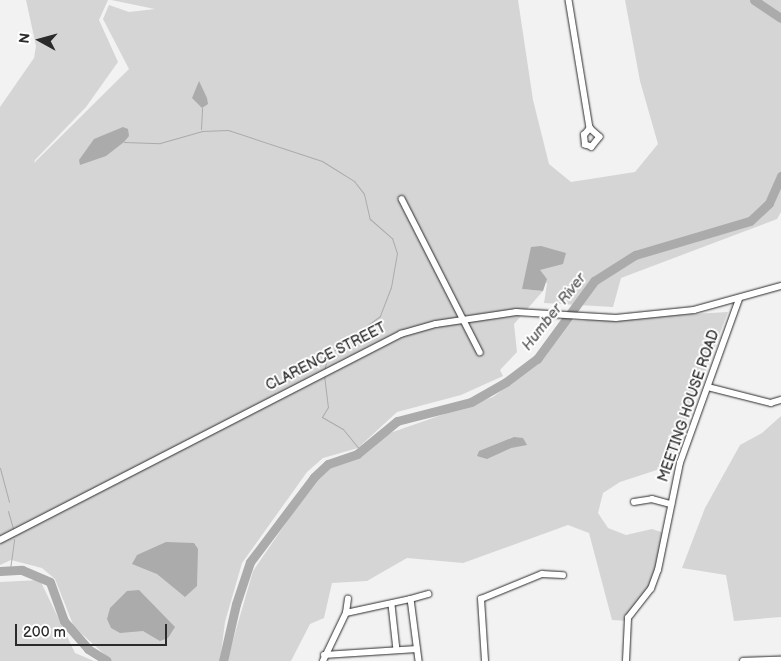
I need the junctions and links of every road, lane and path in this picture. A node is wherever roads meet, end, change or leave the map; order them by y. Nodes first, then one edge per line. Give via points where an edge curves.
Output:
1 (570, 0) edge
2 (590, 128) dead end
3 (402, 199) dead end
4 (781, 286) edge
5 (739, 299) junction
6 (462, 320) junction
7 (480, 352) dead end
8 (708, 386) junction
9 (781, 400) edge
10 (634, 502) dead end
11 (671, 504) junction
12 (0, 540) edge
13 (563, 575) dead end
14 (428, 594) dead end
15 (348, 599) dead end
16 (411, 599) junction
17 (392, 605) junction
18 (346, 613) junction
19 (417, 649) junction
20 (397, 650) junction
21 (324, 658) edge
22 (781, 660) edge
23 (419, 661) edge
24 (485, 661) edge
25 (626, 661) edge
26 (743, 661) edge

1 - 2 street
3 - 6 street
4 - 5 street, CLARENCE STREET
5 - 6 street, CLARENCE STREET via 685,311 616,318 516,312
5 - 8 street, MEETING HOUSE ROAD
6 - 7 street
6 - 12 street, CLARENCE STREET via 379,342
8 - 9 street via 771,403
8 - 11 street, MEETING HOUSE ROAD via 680,464
10 - 11 street via 652,500
11 - 25 street, MEETING HOUSE ROAD via 651,589 628,618
13 - 24 street via 542,574 481,599
14 - 16 street
15 - 18 street
16 - 17 street
16 - 19 street
17 - 18 street
17 - 20 street
18 - 21 street via 340,630 330,640
19 - 20 street
19 - 23 street
20 - 21 street
22 - 26 street

